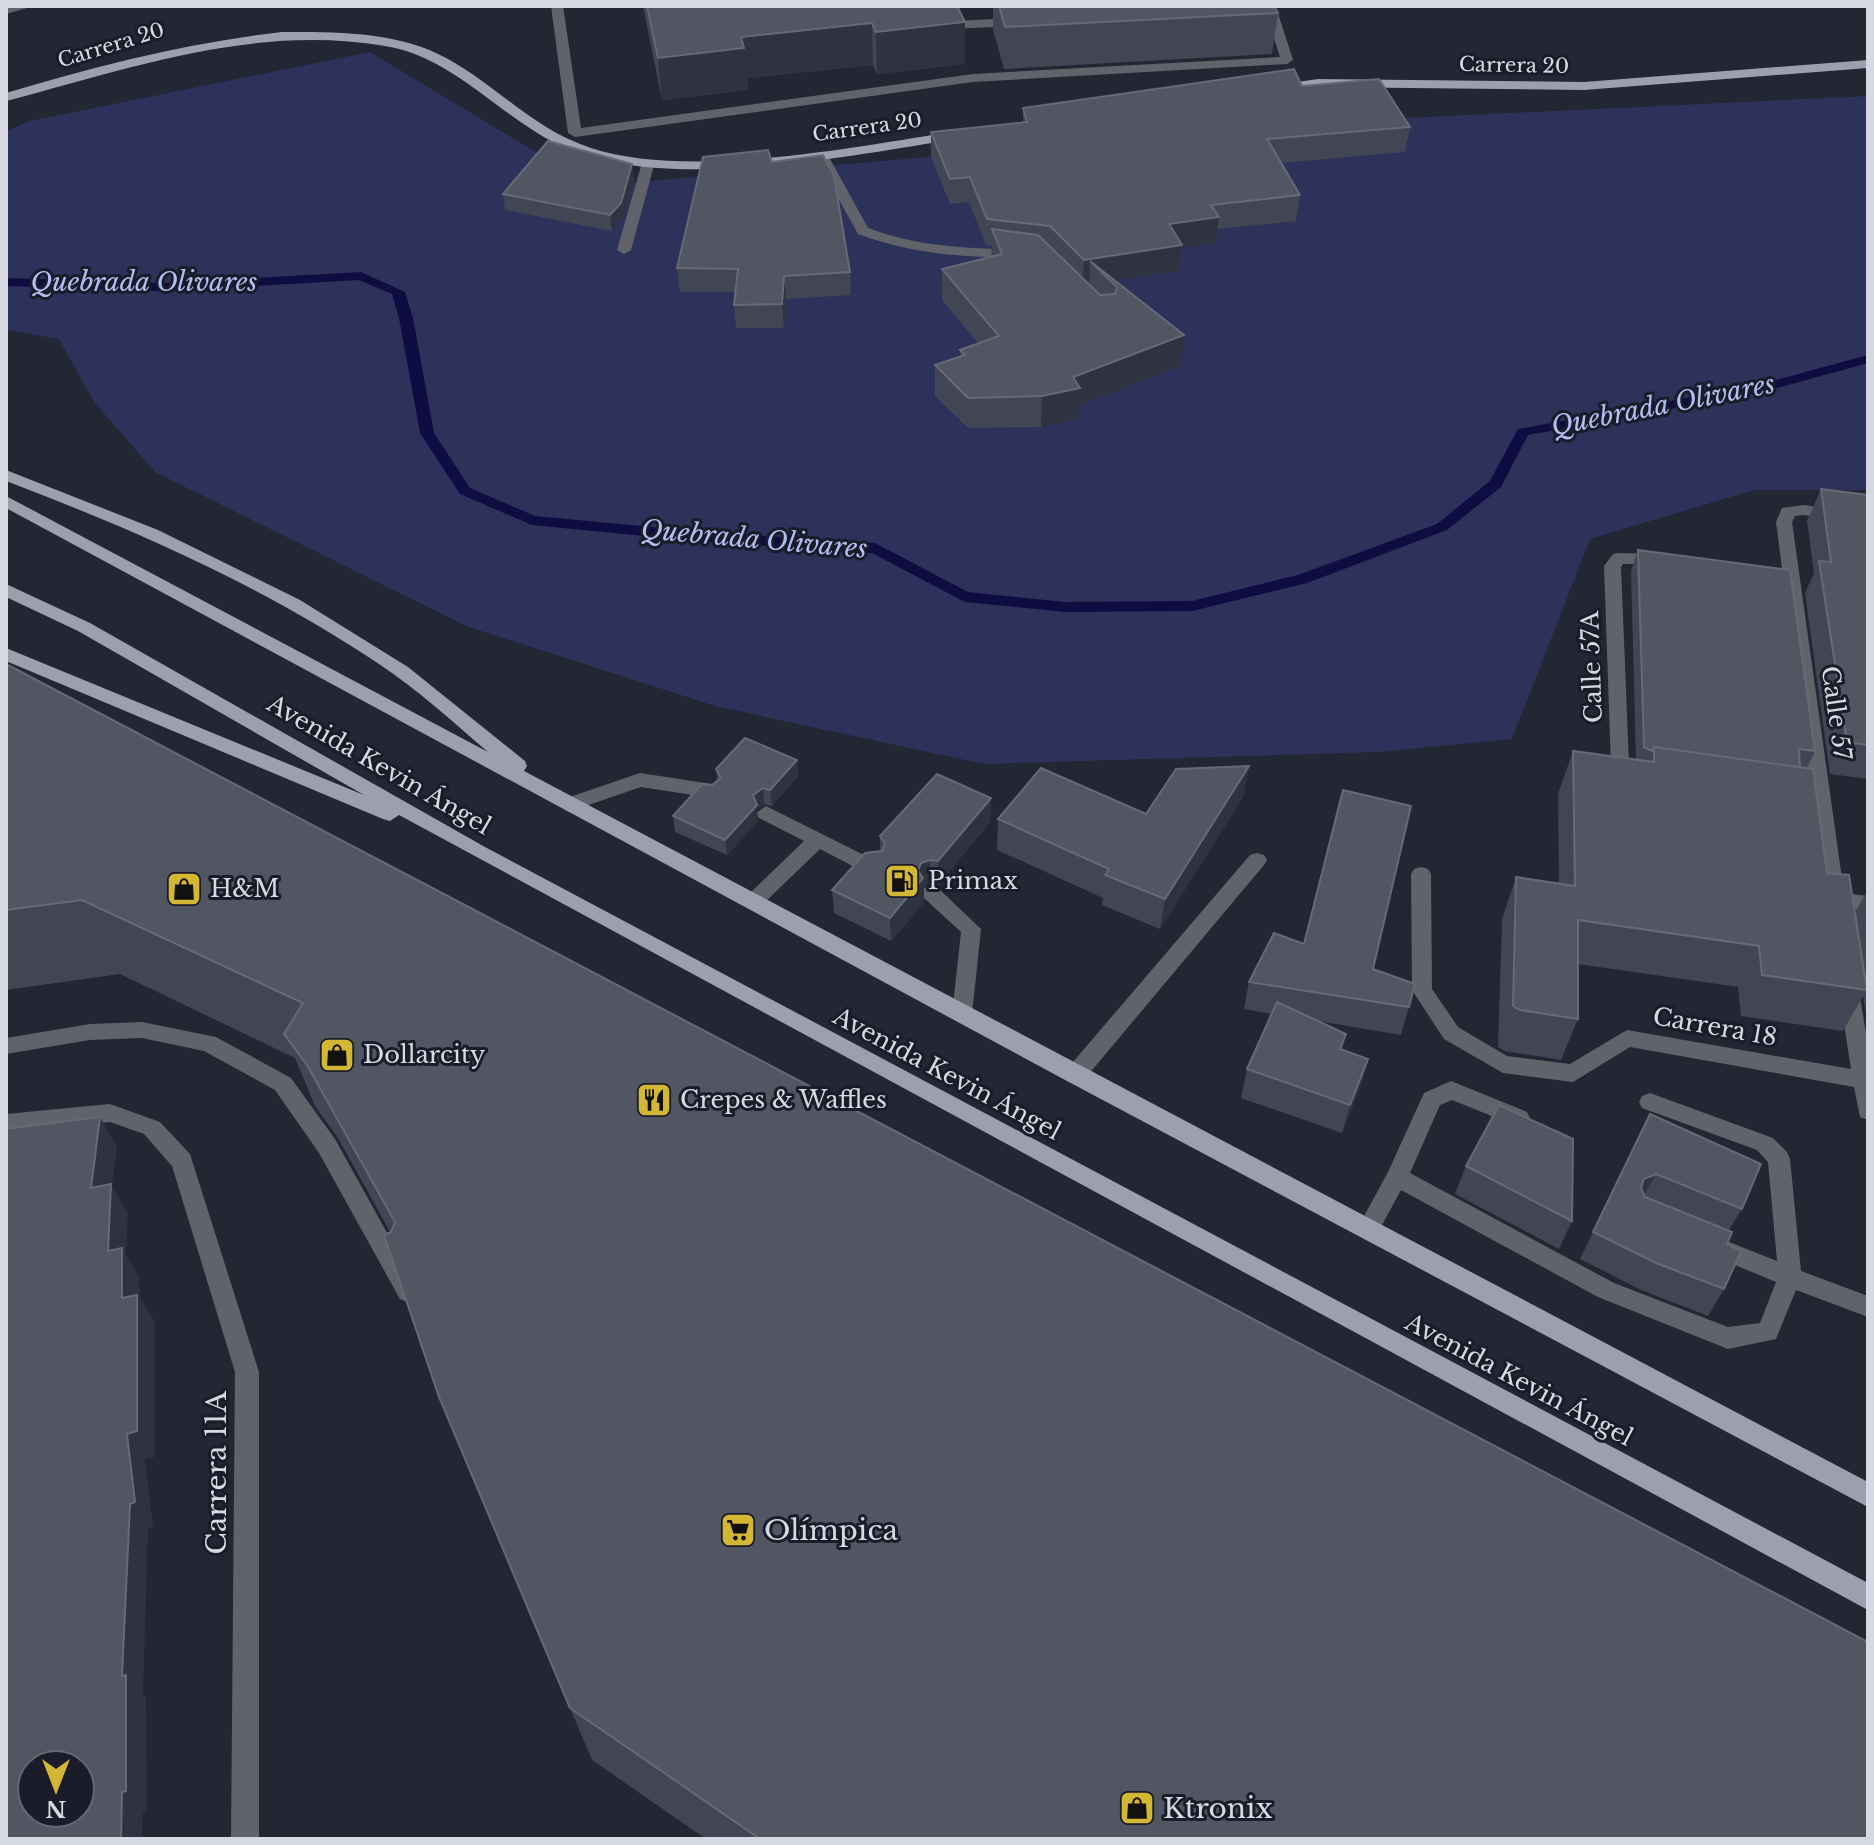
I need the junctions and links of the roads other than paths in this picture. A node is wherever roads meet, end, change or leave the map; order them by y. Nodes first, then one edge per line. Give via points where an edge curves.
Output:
1 (28, 6) edge
2 (557, 6) edge
3 (941, 6) edge
4 (6, 10) edge
5 (1240, 11) edge
6 (1041, 21) edge
7 (1868, 64) edge
8 (1256, 92) edge
9 (6, 97) edge
10 (977, 132) edge
11 (822, 155) junction
12 (648, 162) junction
13 (624, 250) dead end
14 (1031, 256) edge
15 (6, 475) edge
16 (6, 501) edge
17 (1868, 518) edge
18 (1681, 561) edge
19 (6, 590) edge
20 (6, 654) edge
21 (1655, 782) edge
22 (712, 791) edge
23 (562, 800) junction
24 (766, 813) dead end
25 (818, 840) junction
26 (478, 852) junction
27 (1257, 860) dead end
28 (873, 868) edge
29 (1421, 874) dead end
30 (931, 893) dead end
31 (753, 902) junction
32 (1868, 904) edge
33 (1846, 975) edge
34 (962, 1014) junction
35 (6, 1046) edge
36 (1075, 1075) junction
37 (1865, 1081) edge
38 (1650, 1102) dead end
39 (1868, 1111) edge
40 (6, 1123) edge
41 (1534, 1124) edge
42 (1397, 1177) junction
43 (1368, 1229) junction
44 (1695, 1238) edge
45 (1790, 1277) junction
46 (408, 1292) edge
47 (1868, 1307) edge
48 (1868, 1495) edge
49 (1868, 1597) edge
50 (245, 1839) edge

1 - 4 street
2 - 5 street via 575,133 973,78 1287,60 1271,10
3 - 6 street via 949,25
7 - 8 main road, Carrera 20 via 1584,86 1318,83
9 - 12 main road, Carrera 20 via 184,43 257,30 341,30 394,39 438,58 568,146
10 - 11 main road, Carrera 20
11 - 12 main road, Carrera 20
11 - 14 street via 863,231 935,250
12 - 13 street
15 - 23 main road via 226,567 302,608 387,661
16 - 23 main road
17 - 32 street, Calle 57 via 1788,512 1783,572 1815,805 1836,906
18 - 21 street, Calle 57A via 1619,558 1612,566 1620,766 1627,775
19 - 26 main road, Avenida Kevin Ángel via 84,627
20 - 26 main road
22 - 23 street via 640,780
23 - 31 main road
24 - 25 street
25 - 28 street
25 - 31 street
26 - 49 main road, Avenida Kevin Ángel
27 - 36 street
29 - 37 street, Carrera 18 via 1422,990 1451,1033 1503,1064 1573,1073 1627,1038
30 - 34 street via 971,929
31 - 34 main road
33 - 37 street
34 - 36 main road
35 - 46 street via 90,1032 142,1030 209,1043 283,1084 327,1146
36 - 43 main road
37 - 39 street
38 - 45 street via 1765,1144 1779,1159
40 - 50 street, Carrera 11A via 110,1113 152,1128 182,1161 247,1372
41 - 42 street via 1451,1090 1432,1099
42 - 43 street
42 - 45 street via 1606,1290 1728,1338 1768,1332
43 - 48 main road
44 - 45 street
45 - 47 street

